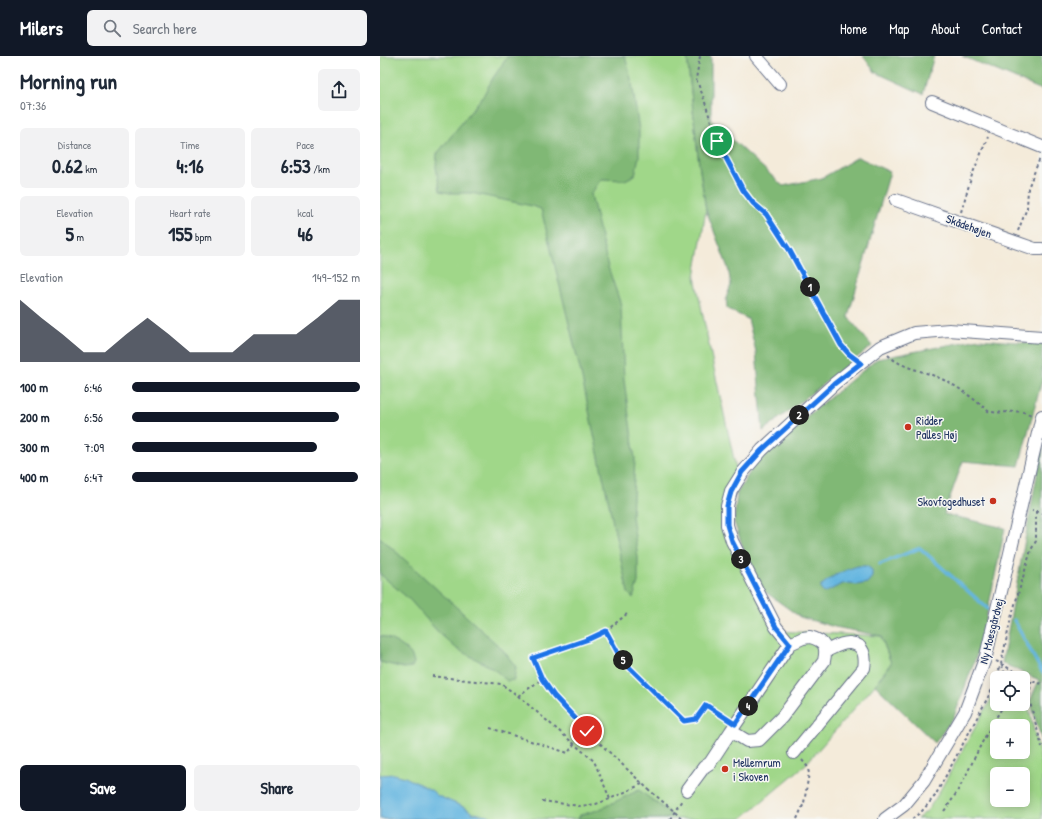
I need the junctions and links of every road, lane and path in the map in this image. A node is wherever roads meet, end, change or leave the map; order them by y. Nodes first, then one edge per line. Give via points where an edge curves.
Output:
1 (700, 56) edge
2 (756, 56) edge
3 (780, 84) dead end
4 (932, 102) dead end
5 (991, 126) junction
6 (1042, 147) edge
7 (1042, 153) edge
8 (896, 200) dead end
9 (958, 222) junction
10 (1015, 242) junction
11 (1042, 249) edge
12 (1042, 336) edge
13 (880, 348) junction
14 (861, 363) junction
15 (1042, 418) edge
16 (1021, 505) junction
17 (1036, 511) junction
18 (1042, 513) edge
19 (628, 613) dead end
20 (606, 631) junction
21 (790, 644) junction
22 (826, 651) junction
23 (986, 656) junction
24 (1001, 664) junction
25 (1004, 671) edge
26 (432, 676) dead end
27 (542, 679) junction
28 (1031, 681) junction
29 (1042, 684) edge
30 (518, 696) junction
31 (1000, 711) edge
32 (733, 727) junction
33 (490, 728) dead end
34 (587, 731) junction
35 (574, 744) junction
36 (1042, 747) edge
37 (794, 753) joint
38 (642, 784) junction
39 (688, 790) joint
40 (610, 799) junction
41 (542, 801) dead end
42 (944, 811) dead end
43 (675, 812) junction
44 (670, 819) edge
45 (681, 819) edge
46 (797, 819) edge
47 (885, 819) edge
48 (912, 819) edge

1 - 14 path via 696,79 717,141 729,165 743,190 766,214 790,251 841,345
2 - 3 street
4 - 5 street
5 - 6 street
5 - 9 path via 972,175
7 - 10 path via 1028,188 1027,208
8 - 9 street, Skådehøjen
9 - 10 street, Skådehøjen
10 - 11 street, Skådehøjen
12 - 13 street via 950,330 914,333
13 - 14 street
13 - 15 path via 902,365 950,383 988,411 1020,412
14 - 21 street via 834,384 762,450 742,472 727,506 727,525 732,541 776,627
15 - 16 street, Ny Moesgårdvej
16 - 17 path
16 - 23 street, Ny Moesgårdvej
17 - 18 path
17 - 24 path via 1036,541 1011,618
19 - 20 path
20 - 27 path via 533,658
20 - 32 path via 629,667 684,721 696,719 706,705
21 - 22 street via 810,637 818,639
21 - 32 street
22 - 32 street via 824,661 782,717 759,740 747,741
22 - 37 street via 842,644 858,646 864,652 864,668
23 - 24 path
23 - 47 street, Ny Moesgårdvej via 965,712 924,781 904,805
24 - 25 path
24 - 28 path
24 - 48 path via 994,686 935,796
26 - 30 path via 501,684
27 - 30 path
27 - 34 path via 554,696
28 - 29 path
28 - 36 path via 1029,699
30 - 35 path
31 - 42 path via 953,800
32 - 39 street via 710,763 704,767
33 - 35 path via 568,753
34 - 35 path
34 - 38 path
35 - 40 path via 594,761
37 - 46 path via 807,766 809,773 804,804
38 - 40 path
38 - 43 path
39 - 43 path
40 - 41 path via 580,806
43 - 44 path
43 - 45 path

